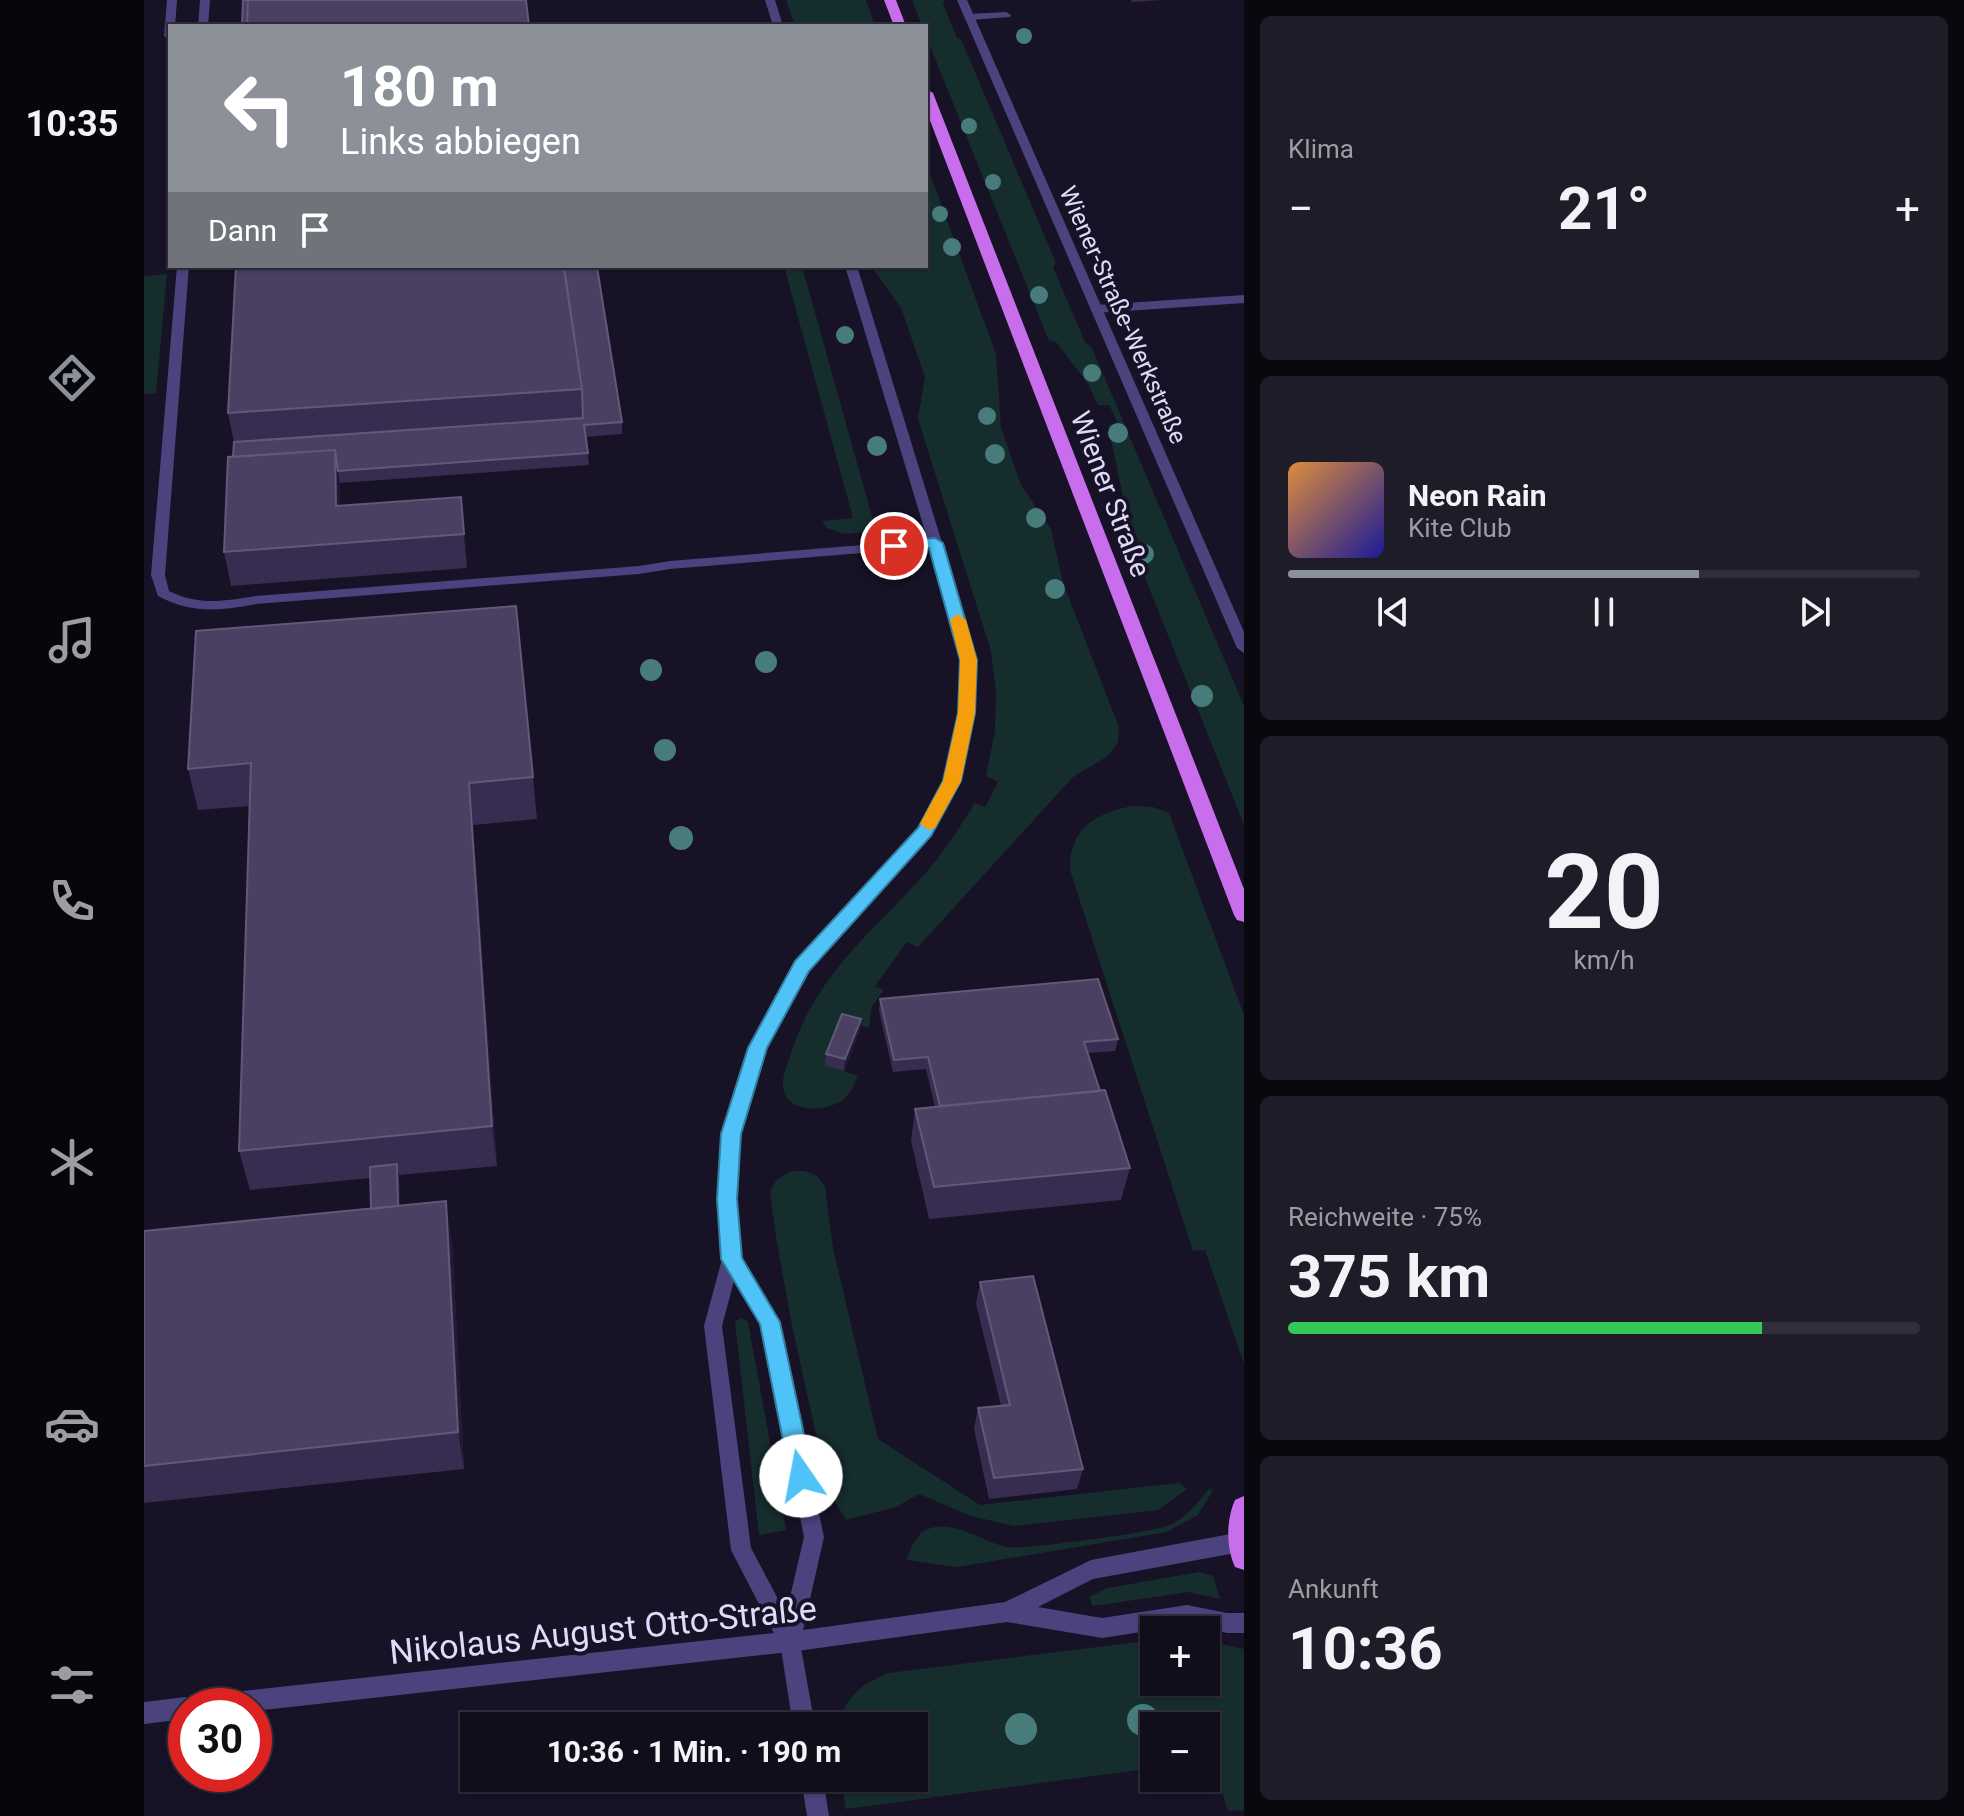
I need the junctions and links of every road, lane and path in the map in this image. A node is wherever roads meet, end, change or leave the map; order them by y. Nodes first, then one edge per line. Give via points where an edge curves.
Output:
1 (172, 0) edge
2 (205, 0) edge
3 (770, 0) edge
4 (890, 0) edge
5 (962, 0) edge
6 (1006, 15) dead end
7 (969, 17) junction
8 (170, 24) edge
9 (203, 24) edge
10 (777, 24) edge
11 (899, 24) edge
12 (928, 98) edge
13 (183, 268) edge
14 (852, 268) edge
15 (1244, 299) edge
16 (1096, 309) junction
17 (935, 543) junction
18 (1244, 648) edge
19 (1244, 915) edge
20 (731, 1259) junction
21 (1244, 1508) edge
22 (1242, 1550) edge
23 (1007, 1612) junction
24 (1244, 1623) edge
25 (790, 1642) junction
26 (272, 1699) edge
27 (168, 1710) edge
28 (802, 1712) edge
29 (144, 1713) edge
30 (814, 1792) edge
31 (818, 1816) edge

1 - 8 street
2 - 9 street
3 - 10 street
4 - 11 main road
5 - 7 street, Wiener-Straße-Werkstraße
6 - 7 street
7 - 16 street, Wiener-Straße-Werkstraße
12 - 19 main road, Wiener Straße
13 - 17 street via 158,575 163,593 184,606 211,608
14 - 17 street
15 - 16 street
16 - 18 street, Wiener-Straße-Werkstraße
17 - 20 street via 968,660 966,713 952,781 924,832 802,966 757,1048 731,1134
20 - 25 street via 713,1326 741,1550
20 - 25 street via 770,1322 814,1537
21 - 22 main road
22 - 23 street, Nikolaus August Otto-Straße via 1091,1570
23 - 24 street, Nikolaus August Otto-Straße via 1102,1628 1187,1615
23 - 25 street, Nikolaus August Otto-Straße
25 - 26 street, Nikolaus August Otto-Straße
25 - 28 street
27 - 29 street
30 - 31 street

